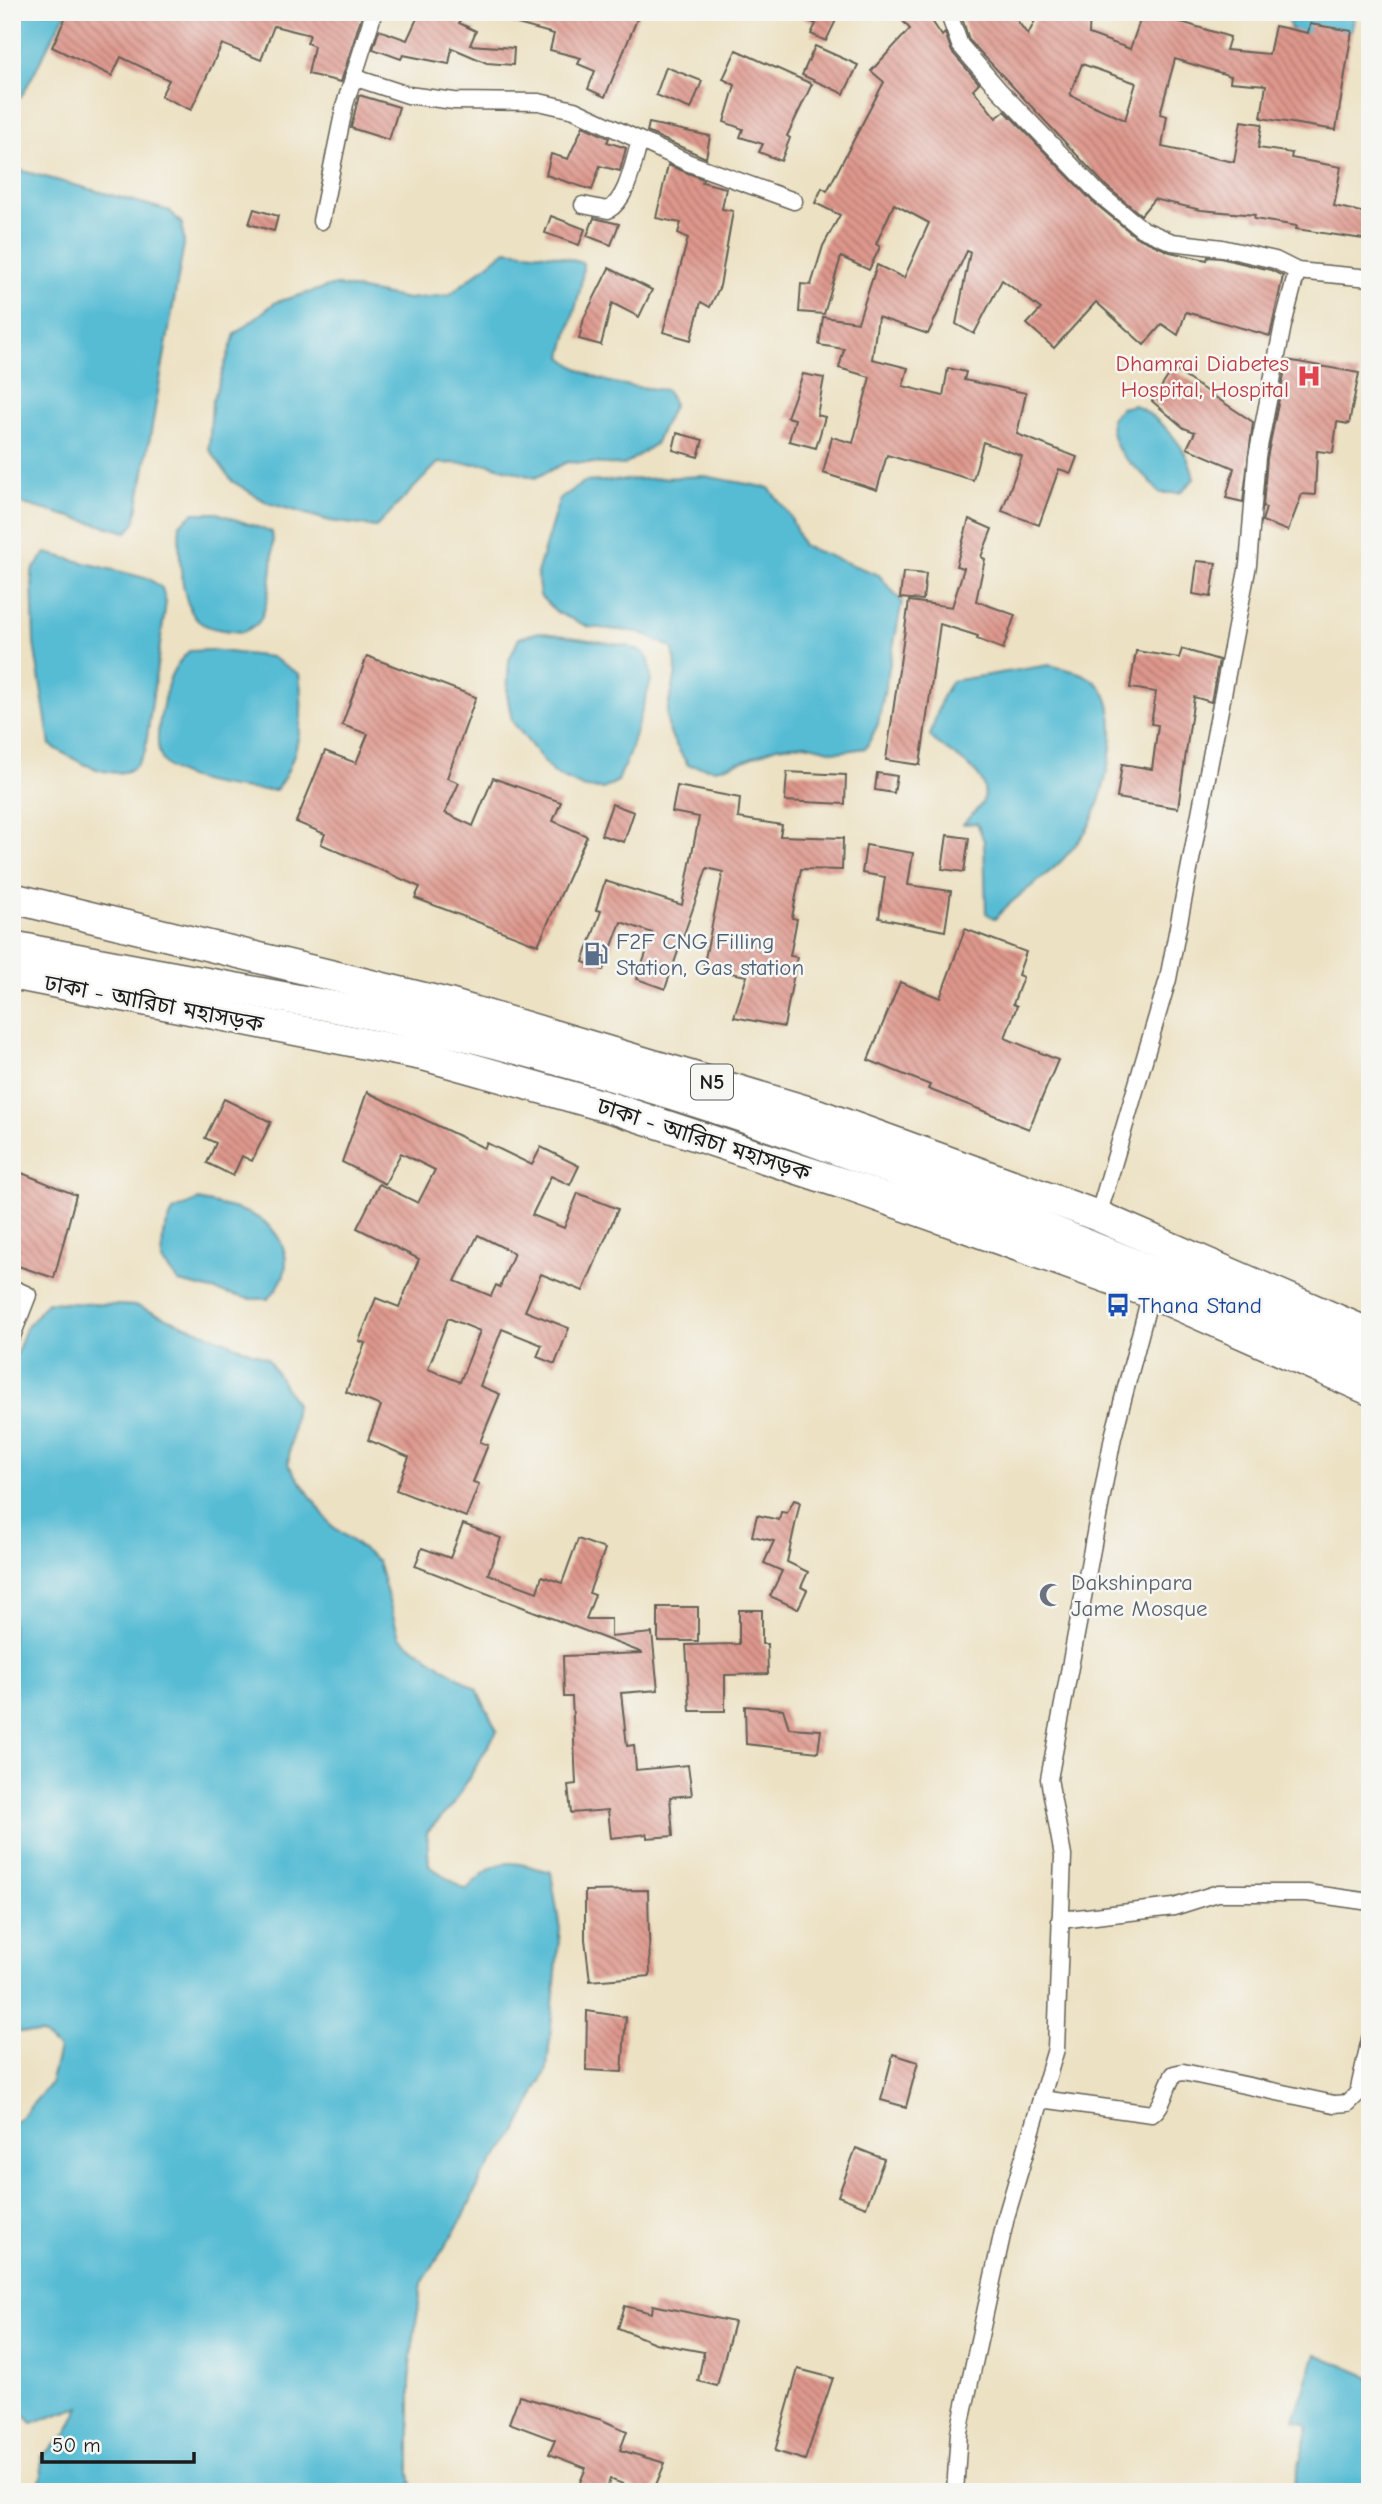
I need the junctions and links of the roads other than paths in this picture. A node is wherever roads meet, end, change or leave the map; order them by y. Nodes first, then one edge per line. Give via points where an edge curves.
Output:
1 (374, 12) edge
2 (948, 12) edge
3 (353, 77) junction
4 (640, 141) junction
5 (794, 201) dead end
6 (583, 205) dead end
7 (321, 221) dead end
8 (1297, 271) junction
9 (1370, 278) edge
10 (21, 900) edge
11 (12, 946) edge
12 (12, 974) edge
13 (1098, 1216) junction
14 (12, 1288) edge
15 (1151, 1293) junction
16 (1370, 1334) edge
17 (12, 1336) edge
18 (1370, 1362) edge
19 (1370, 1390) edge
20 (1370, 1902) edge
21 (1060, 1920) junction
22 (1370, 2039) edge
23 (1041, 2099) junction
24 (955, 2492) edge

1 - 3 street
2 - 8 street via 960,45 999,90 1099,194 1142,229 1172,242 1275,260
3 - 4 street via 408,95 563,107
3 - 7 street
4 - 5 street
4 - 6 street via 615,206 608,210
8 - 9 street
8 - 13 street via 1257,457 1248,565 1168,979
10 - 13 highway, N5 via 462,1008 817,1114
11 - 18 highway, N5 via 370,1013 644,1086 801,1136 1054,1229
12 - 15 highway, ঢাকা - আরিচা মহাসড়ক / N5 via 413,1054 615,1109
13 - 16 highway, N5
14 - 17 street via 28,1295
15 - 19 highway, ঢাকা - আরিচা মহাসড়ক / N5
15 - 21 street via 1113,1437 1049,1779 1063,1856
20 - 21 street via 1307,1893 1218,1893 1174,1907
21 - 23 street via 1056,2049
22 - 23 street via 1358,2094 1348,2104 1183,2072 1174,2074 1165,2086 1163,2103 1152,2114
23 - 24 street via 1006,2217 959,2432

